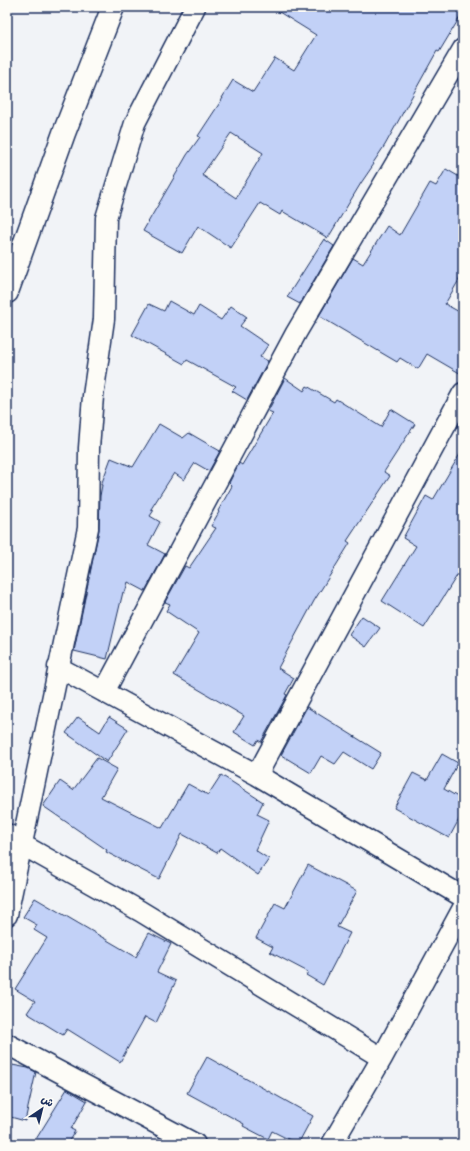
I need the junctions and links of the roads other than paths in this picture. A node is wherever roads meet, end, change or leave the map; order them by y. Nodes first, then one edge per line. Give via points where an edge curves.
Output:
1 (113, 7) edge
2 (195, 7) edge
3 (463, 49) edge
4 (7, 292) edge
5 (463, 393) edge
6 (58, 667) junction
7 (104, 692) junction
8 (257, 775) junction
9 (14, 839) edge
10 (463, 897) edge
11 (463, 908) edge
12 (7, 915) edge
13 (7, 1044) edge
14 (382, 1058) junction
15 (195, 1144) edge
16 (332, 1144) edge

1 - 4 main road via 64,133
2 - 6 street via 135,124 106,218 104,319 93,396 89,448 88,528
3 - 7 street via 296,333
5 - 8 street
6 - 7 street
6 - 9 street
7 - 8 street
8 - 10 street
9 - 12 street
9 - 14 street via 140,911
11 - 14 street
13 - 15 street
14 - 16 street

